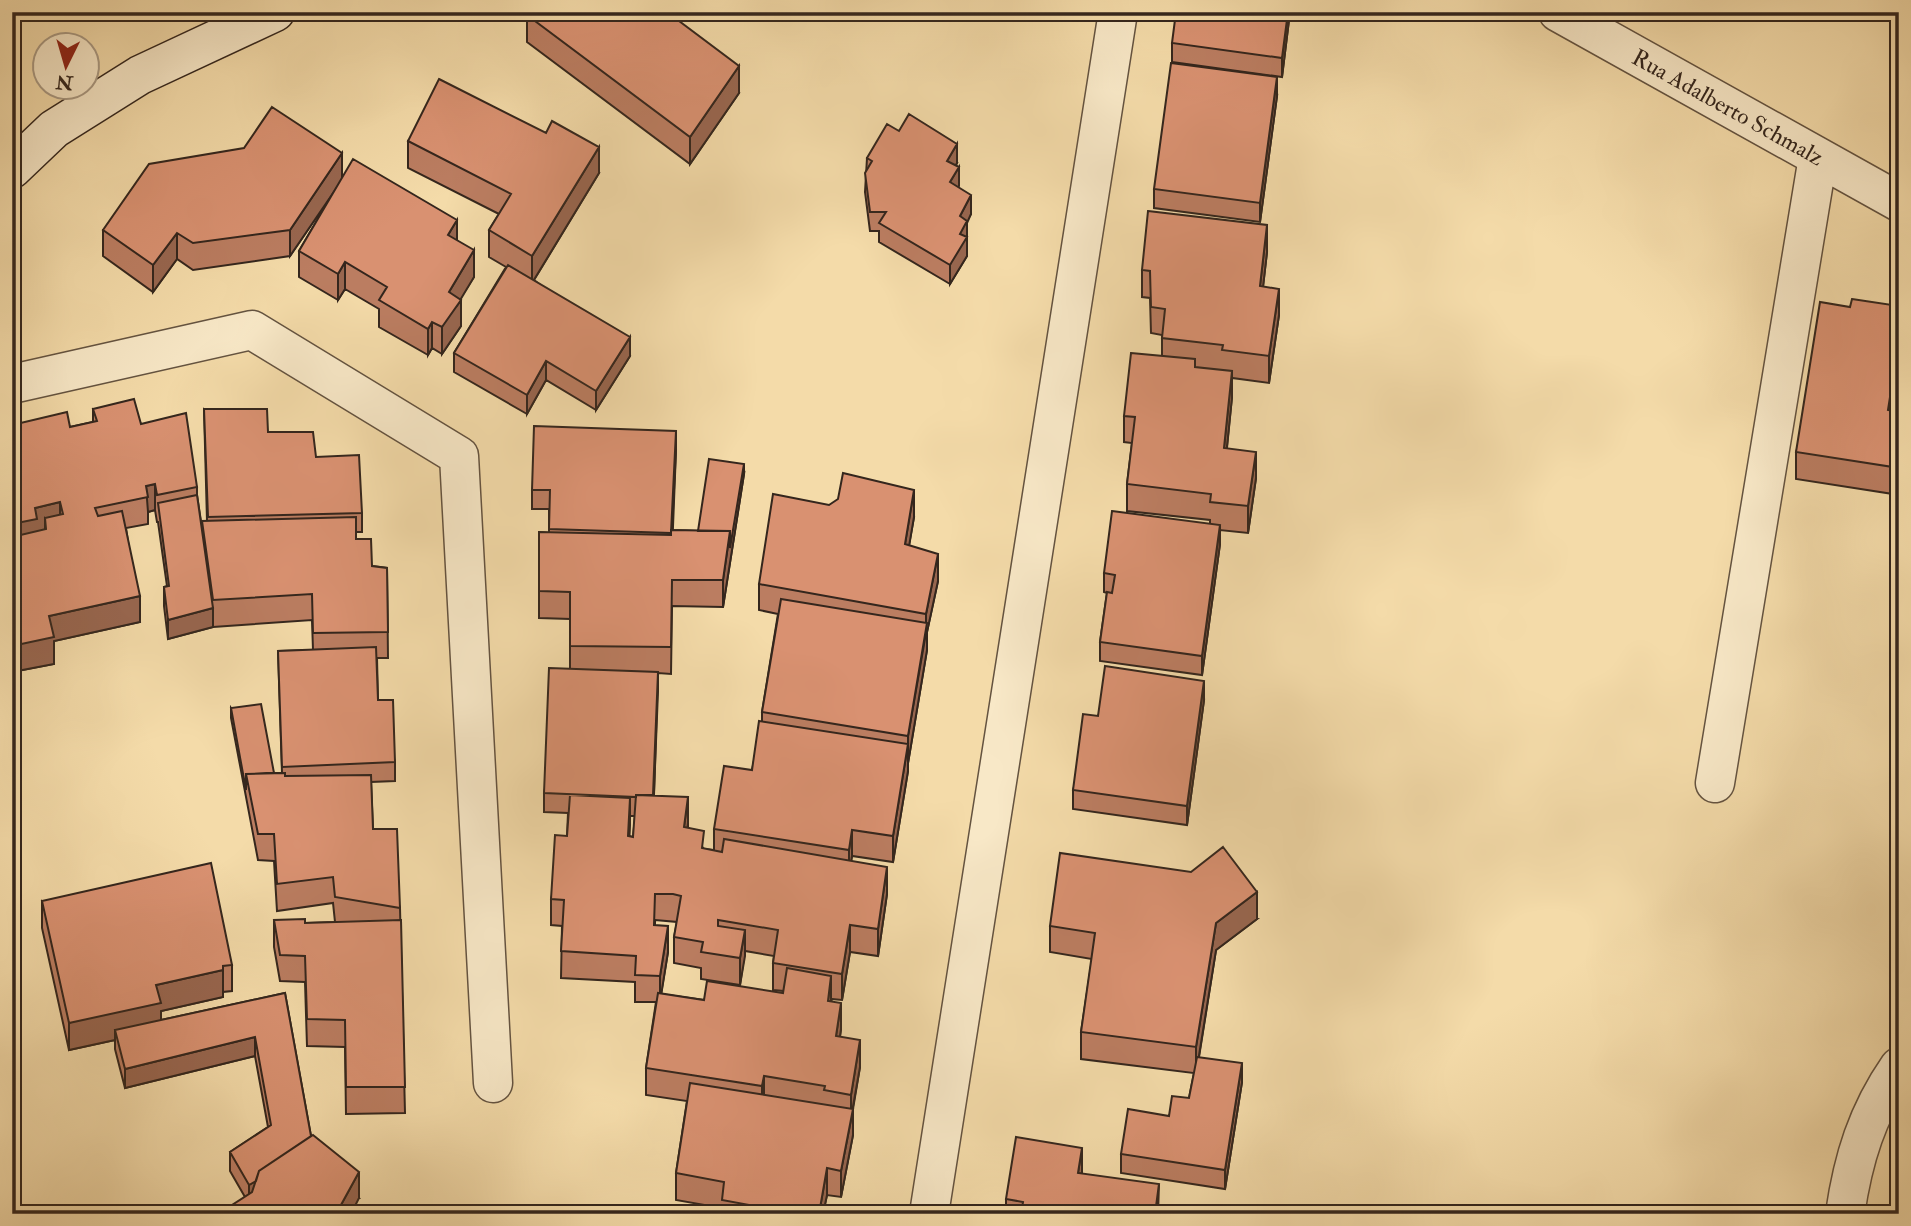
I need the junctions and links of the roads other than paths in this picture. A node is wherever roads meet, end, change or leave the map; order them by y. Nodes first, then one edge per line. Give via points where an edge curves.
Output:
1 (275, 12) edge
2 (1118, 12) edge
3 (1558, 12) edge
4 (1818, 157) junction
5 (12, 169) edge
6 (1899, 202) edge
7 (12, 384) edge
8 (1715, 783) dead end
9 (1899, 1067) edge
10 (493, 1083) dead end
11 (929, 1214) edge
12 (1845, 1214) edge

1 - 5 street via 140,75 54,129
2 - 11 street
3 - 4 street, Rua Adalberto Schmalz
4 - 6 street, Rua Adalberto Schmalz
4 - 8 street
7 - 10 street via 252,330 459,456
9 - 12 street via 1866,1126

